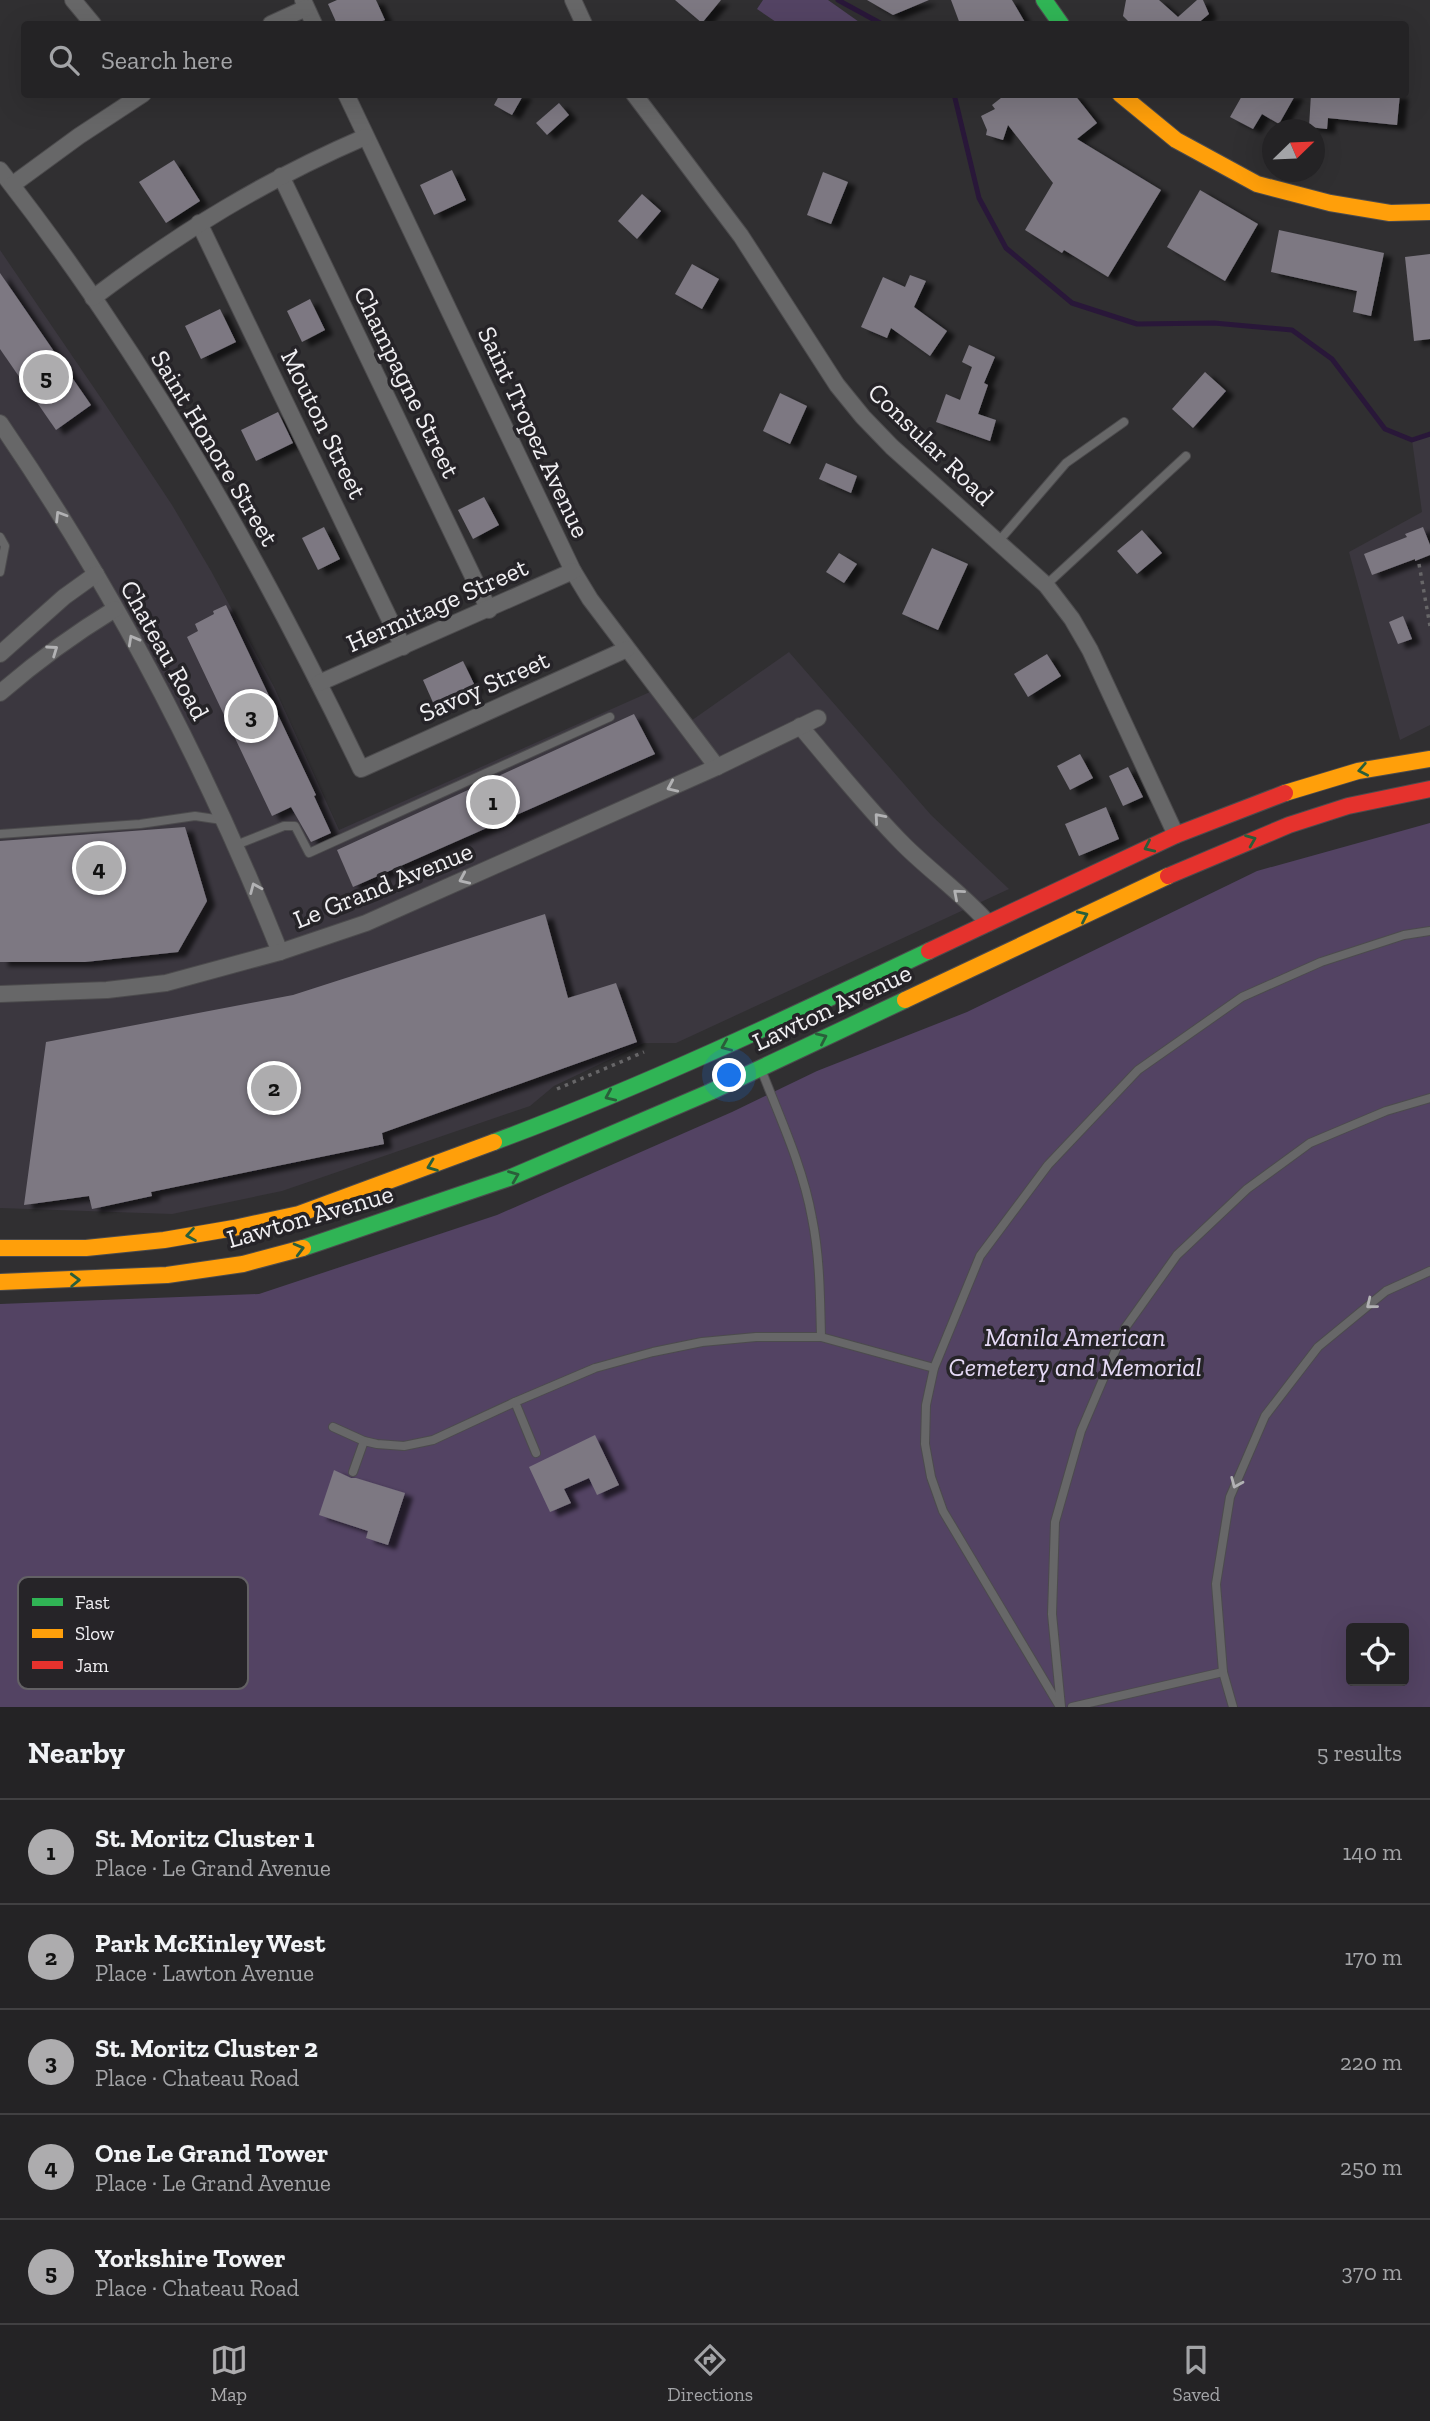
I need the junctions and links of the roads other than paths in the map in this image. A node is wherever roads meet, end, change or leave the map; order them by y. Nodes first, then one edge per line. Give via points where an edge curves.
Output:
1 (74, 0) edge
2 (573, 0) edge
3 (1044, 0) edge
4 (304, 4) edge
5 (91, 21) edge
6 (276, 21) edge
7 (312, 21) edge
8 (583, 21) edge
9 (1059, 21) edge
10 (137, 98) edge
11 (348, 98) edge
12 (637, 98) edge
13 (1125, 98) edge
14 (365, 137) junction
15 (0, 170) edge
16 (281, 176) junction
17 (12, 185) junction
18 (1430, 212) edge
19 (199, 223) junction
20 (93, 298) junction
21 (1124, 422) dead end
22 (0, 424) edge
23 (1186, 456) dead end
24 (0, 537) edge
25 (998, 542) junction
26 (573, 571) junction
27 (0, 572) edge
28 (96, 574) junction
29 (1046, 585) junction
30 (115, 609) junction
31 (489, 610) junction
32 (403, 647) junction
33 (627, 649) junction
34 (0, 654) edge
35 (319, 683) junction
36 (0, 693) edge
37 (610, 717) dead end
38 (818, 718) dead end
39 (800, 726) junction
40 (1430, 759) edge
41 (717, 767) junction
42 (361, 769) joint
43 (1430, 789) edge
44 (225, 821) junction
45 (0, 834) edge
46 (1176, 835) junction
47 (236, 845) junction
48 (988, 923) junction
49 (1430, 931) edge
50 (280, 952) junction
51 (0, 995) edge
52 (760, 1067) junction
53 (1430, 1098) edge
54 (0, 1248) edge
55 (1430, 1271) edge
56 (0, 1282) edge
57 (821, 1337) junction
58 (934, 1368) junction
59 (514, 1402) junction
60 (333, 1427) dead end
61 (364, 1441) junction
62 (536, 1453) dead end
63 (354, 1472) dead end
64 (1223, 1672) junction
65 (1060, 1707) edge
66 (1072, 1707) edge
67 (1233, 1707) edge

1 - 5 street
2 - 8 street
3 - 9 main road
4 - 6 street
4 - 7 street
10 - 17 street
11 - 14 street, Saint Tropez Avenue
12 - 25 street, Consular Road via 741,236 863,417
13 - 18 main road via 1176,140 1257,184 1390,213
14 - 16 street
14 - 26 street, Saint Tropez Avenue
15 - 17 street, Saint Honore Street
16 - 19 street
16 - 31 street, Champagne Street
17 - 20 street, Saint Honore Street
19 - 20 street
19 - 32 street, Mouton Street
20 - 35 street, Saint Honore Street via 213,487
21 - 25 lane via 1066,463
28 -> 22 street, Chateau Road
23 - 29 lane
24 - 27 lane via 5,546
25 - 29 street, Consular Road
26 - 31 street, Hermitage Street
26 - 33 street, Saint Tropez Avenue
28 - 30 street, Chateau Road
28 - 34 street
29 - 46 street, Consular Road via 1090,650
36 -> 30 street via 38,660
44 -> 30 street, Chateau Road via 159,686
31 - 32 street, Hermitage Street
32 - 35 street, Hermitage Street
33 - 41 street, Saint Tropez Avenue
33 - 42 street, Savoy Street
35 - 42 street, Saint Honore Street
37 - 47 lane via 309,853 295,826
38 - 39 street, Le Grand Avenue
39 - 41 street, Le Grand Avenue
48 -> 39 street via 882,822
40 -> 46 main road, Lawton Avenue via 1358,771 1282,793
41 -> 50 street, Le Grand Avenue via 366,923
52 -> 43 main road, Lawton Avenue via 1188,866 1348,806
44 - 45 lane via 195,816
44 - 47 street, Chateau Road
46 -> 48 main road, Lawton Avenue
50 -> 47 street, Chateau Road
48 -> 54 main road, Lawton Avenue via 749,1036 565,1116 299,1214 164,1240 86,1248
49 - 58 lane via 1321,962 1242,997 1138,1070 1048,1164 981,1256
50 - 51 street, Le Grand Avenue via 166,983
56 -> 52 main road, Lawton Avenue via 167,1275 243,1264 312,1246 509,1178
52 - 57 lane via 812,1218 820,1276
53 - 65 lane via 1310,1143 1247,1189 1177,1255 1125,1328 1081,1431 1055,1522 1052,1614
55 -> 64 lane via 1386,1291 1318,1347 1265,1416 1230,1497 1216,1584
57 - 58 lane
57 - 59 lane via 716,1340 653,1352 595,1368
58 - 65 lane via 926,1405 925,1444 943,1511
59 - 61 lane via 433,1440 404,1446
59 - 62 lane
60 - 61 lane
61 - 63 lane
64 - 66 lane
64 - 67 lane

